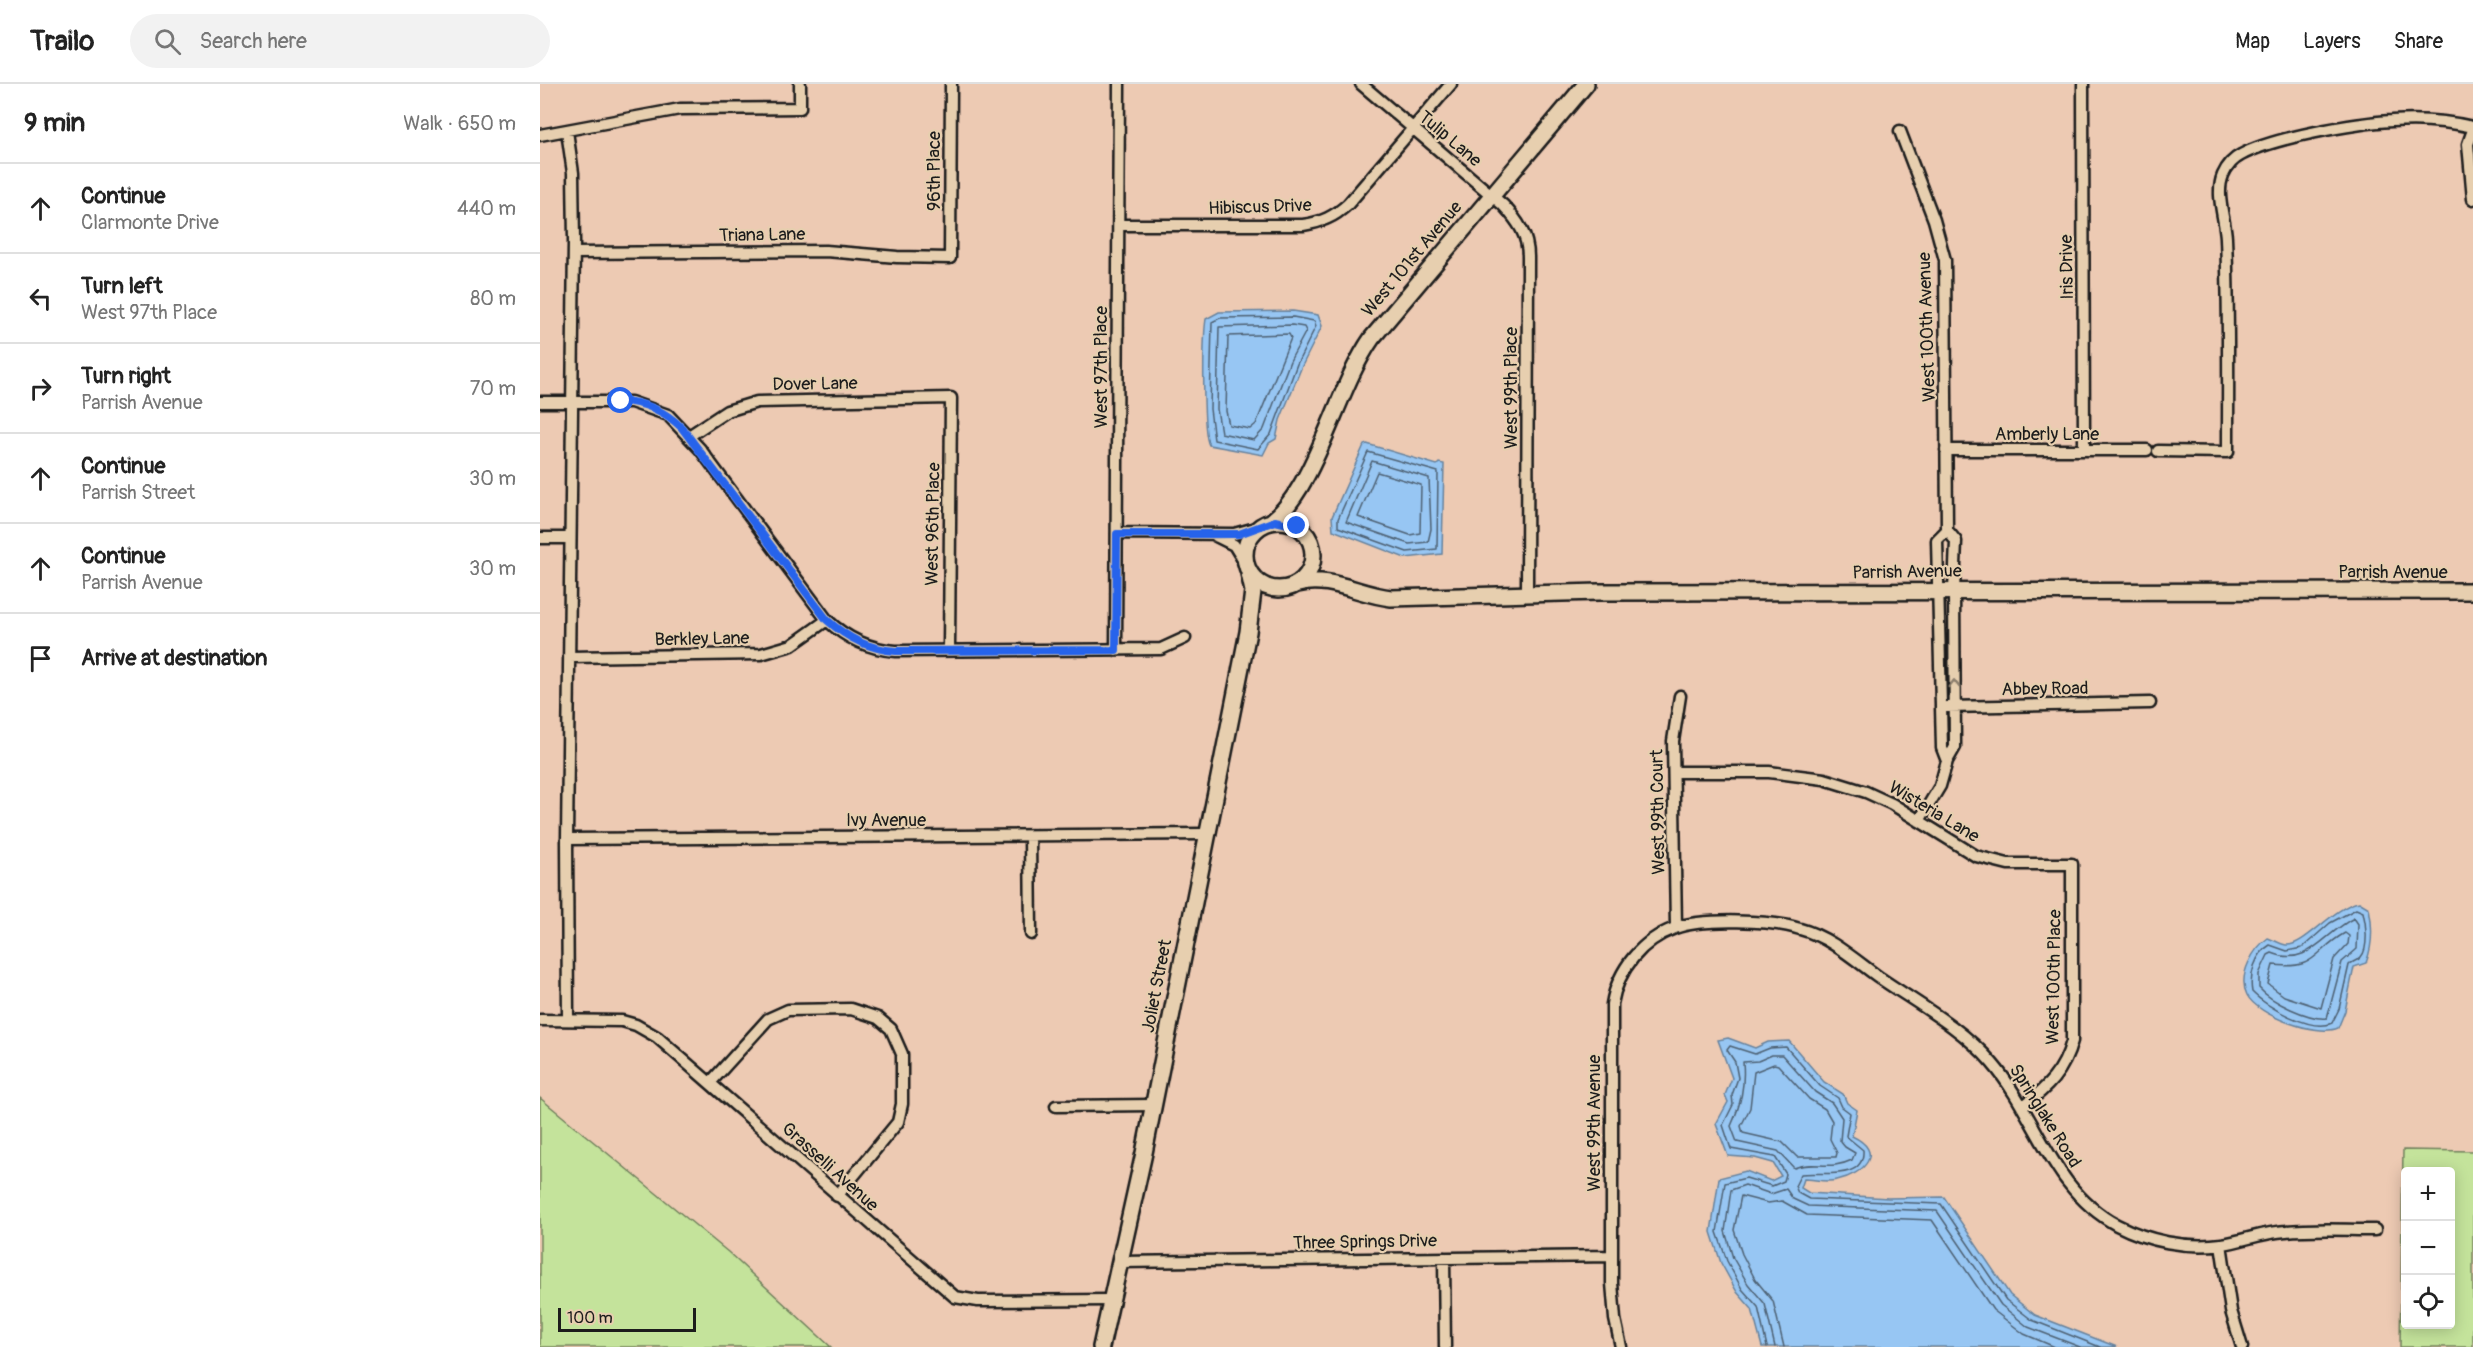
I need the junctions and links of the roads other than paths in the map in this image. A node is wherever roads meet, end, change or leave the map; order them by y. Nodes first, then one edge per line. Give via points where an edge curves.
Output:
1 (800, 84) edge
2 (951, 84) edge
3 (1119, 84) edge
4 (1361, 84) edge
5 (1450, 84) edge
6 (1586, 84) edge
7 (2083, 84) edge
8 (2473, 128) edge
9 (1413, 129) junction
10 (567, 131) junction
11 (1900, 131) dead end
12 (540, 135) edge
13 (1491, 195) junction
14 (2473, 199) edge
15 (1119, 225) junction
16 (574, 253) junction
17 (950, 258) joint
18 (951, 398) joint
19 (540, 402) edge
20 (571, 402) junction
21 (689, 436) junction
22 (1947, 450) junction
23 (2084, 450) junction
24 (1303, 481) junction
25 (1265, 524) junction
26 (1947, 530) junction
27 (1117, 534) junction
28 (1306, 534) junction
29 (1213, 535) junction
30 (540, 538) edge
31 (570, 538) junction
32 (1312, 549) junction
33 (1247, 568) junction
34 (1298, 584) junction
35 (1344, 587) junction
36 (1282, 590) junction
37 (1947, 591) junction
38 (2473, 591) edge
39 (1527, 593) junction
40 (827, 620) junction
41 (1248, 632) junction
42 (1185, 638) dead end
43 (949, 650) junction
44 (1116, 650) junction
45 (569, 657) junction
46 (1680, 696) dead end
47 (2150, 703) dead end
48 (1941, 706) junction
49 (1954, 706) junction
50 (1947, 761) junction
51 (1674, 772) junction
52 (1919, 821) junction
53 (1206, 834) junction
54 (1030, 836) junction
55 (567, 839) junction
56 (2072, 864) joint
57 (1676, 927) junction
58 (1031, 934) dead end
59 (540, 1020) edge
60 (568, 1020) junction
61 (710, 1083) junction
62 (1154, 1105) junction
63 (1056, 1106) dead end
64 (2022, 1107) junction
65 (837, 1196) junction
66 (2375, 1230) dead end
67 (2221, 1244) junction
68 (1612, 1256) junction
69 (1444, 1258) junction
70 (1119, 1262) junction
71 (1111, 1300) junction
72 (1101, 1347) edge
73 (1445, 1347) edge
74 (1621, 1347) edge
75 (2242, 1347) edge

1 - 10 street via 800,108 680,109
2 - 17 street, 96th Place
3 - 15 street, West 97th Place
4 - 9 street, Tulip Lane
5 - 9 street, Hibiscus Drive
6 - 13 street, West 101st Avenue
7 - 23 street, Iris Drive
8 - 14 street via 2468,144
8 - 23 street, Amberly Lane via 2451,122 2352,125 2273,144 2241,155 2229,164 2219,190 2226,235 2228,452
9 - 13 street, Tulip Lane
9 - 15 street, Hibiscus Drive via 1348,204 1320,222
10 - 12 street
10 - 16 street via 573,173
11 - 22 street, West 100th Avenue via 1945,260
13 - 24 street, West 101st Avenue via 1365,348
13 - 39 street, West 99th Place via 1518,222 1528,249
15 - 27 street, West 97th Place
16 - 17 street, Triana Lane via 826,251
16 - 20 street
18 - 21 street, Dover Lane via 757,402 727,411
18 - 43 street, West 96th Place
19 - 20 street
20 - 21 street via 640,403 668,415
20 - 31 street
21 - 40 street
22 - 23 street, Amberly Lane
22 - 26 street, West 100th Avenue
24 - 25 street, West 101st Avenue via 1283,511
24 - 28 street, West 101st Avenue via 1297,512
25 - 28 street via 1292,524
25 - 29 street via 1239,534
25 - 33 street via 1248,540
26 - 37 street, West 100th Avenue via 1956,541
26 - 37 street, West 100th Avenue via 1937,540
27 - 29 street
27 - 44 street, West 97th Place
28 - 32 street, Parrish Avenue
29 - 33 street via 1234,545
30 - 31 street
31 - 45 street
32 - 34 street via 1311,566
32 - 35 street, Parrish Avenue via 1322,569
33 - 36 street via 1261,585
33 - 41 street, Joliet Street via 1253,591
34 - 35 street, Parrish Avenue via 1321,580
34 - 36 street, Parrish Avenue
35 - 39 street, Parrish Avenue via 1391,598
36 - 41 street, Joliet Street via 1263,601
37 - 38 street, Parrish Avenue
37 - 39 street, Parrish Avenue
37 - 48 street, West 100th Avenue
49 -> 37 street, West 100th Avenue
40 - 43 street via 847,637 877,649
40 - 45 street, Berkley Lane via 792,645 761,654
41 - 53 street, Joliet Street
42 - 44 street via 1168,648
43 - 44 street
45 - 55 street
46 - 51 street, West 99th Court via 1674,730
47 - 49 street, Abbey Road
48 - 49 street, Abbey Road
48 - 50 street, West 100th Avenue via 1942,748
49 - 50 street, West 100th Avenue via 1954,747
50 - 52 street, West 100th Avenue via 1940,786
51 - 52 street, Wisteria Lane via 1813,776 1866,792
51 - 57 street, West 99th Court
52 - 56 street, Wisteria Lane via 1961,849 1994,862
53 - 54 street, Ivy Avenue
53 - 62 street, Joliet Street
54 - 55 street, Ivy Avenue
54 - 58 street
55 - 60 street
56 - 64 street, West 100th Place via 2072,1041 2056,1078
57 - 64 street, Springlake Road via 1772,923 1814,933 1968,1040 1992,1063
57 - 68 street, West 99th Avenue via 1637,952 1614,992
59 - 60 street, Grasselli Avenue
60 - 61 street, Grasselli Avenue via 636,1025 657,1037
61 - 65 street, Grasselli Avenue
61 - 65 street via 768,1019 788,1010 851,1009 878,1018 891,1029 902,1054 900,1116
62 - 63 street
62 - 70 street, Joliet Street
64 - 67 street, Springlake Road via 2063,1178 2103,1216 2145,1237 2166,1242
65 - 71 street, Grasselli Avenue via 955,1297 978,1301
66 - 67 street, Springlake Road via 2286,1230
67 - 75 street via 2231,1311
68 - 69 street, Three Springs Drive
68 - 74 street, West 99th Avenue via 1613,1307
69 - 70 street, Three Springs Drive
69 - 73 street
70 - 71 street, Joliet Street
71 - 72 street, Joliet Street

